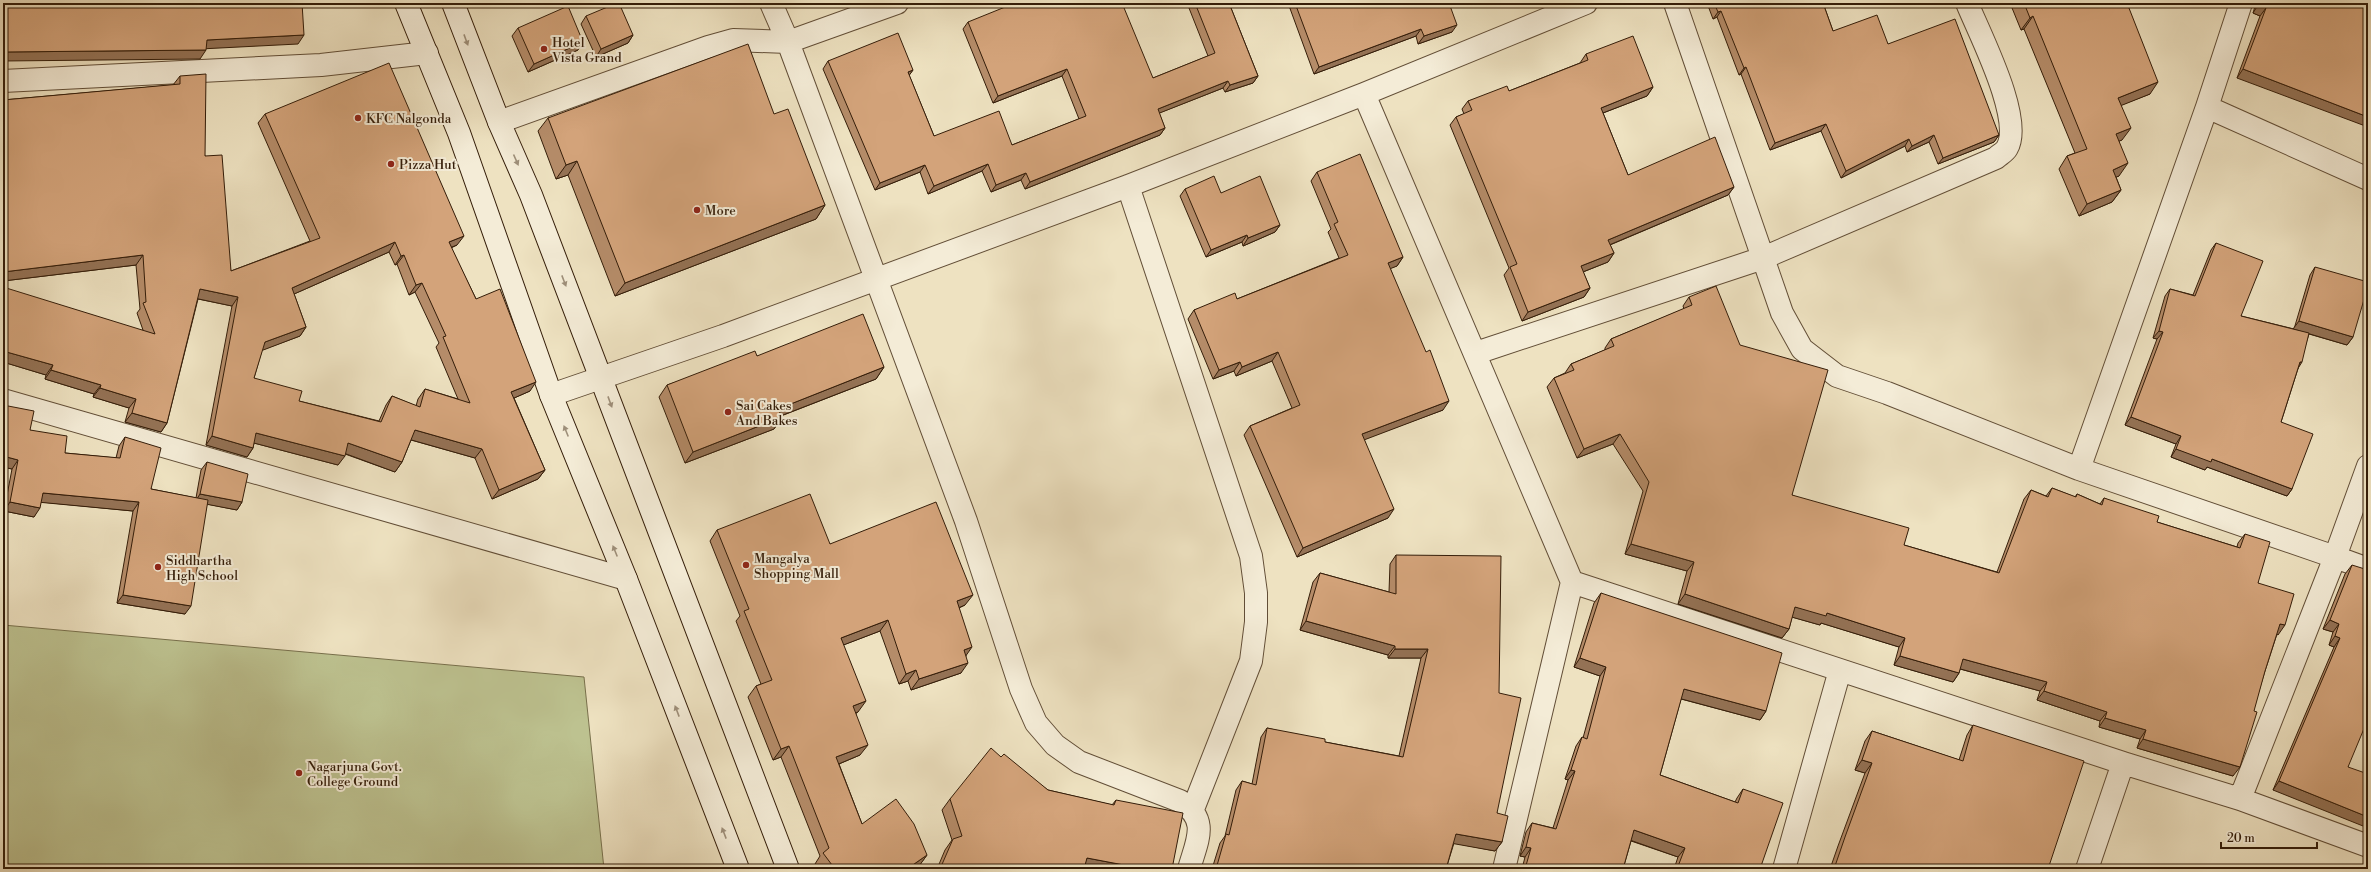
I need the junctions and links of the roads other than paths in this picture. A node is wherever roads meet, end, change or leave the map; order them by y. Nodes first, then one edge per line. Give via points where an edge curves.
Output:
1 (406, 3) edge
2 (453, 3) edge
3 (771, 3) edge
4 (897, 3) edge
5 (1675, 3) edge
6 (1967, 3) edge
7 (2241, 3) edge
8 (1572, 6) edge
9 (788, 42) junction
10 (427, 53) junction
11 (3, 81) edge
12 (1364, 94) junction
13 (2207, 107) junction
14 (499, 122) junction
15 (2368, 179) edge
16 (1128, 186) junction
17 (1763, 258) junction
18 (876, 279) junction
19 (1476, 353) junction
20 (601, 376) junction
21 (551, 395) junction
22 (3, 400) edge
23 (2368, 466) edge
24 (2079, 469) junction
25 (2335, 557) junction
26 (2368, 569) edge
27 (626, 579) junction
28 (1572, 582) junction
29 (1840, 670) junction
30 (2123, 763) junction
31 (2240, 800) junction
32 (1193, 809) junction
33 (2368, 846) edge
34 (738, 869) edge
35 (788, 869) edge
36 (1189, 869) edge
37 (1504, 869) edge
38 (1784, 869) edge
39 (2087, 869) edge

1 - 10 street
2 -> 14 street
3 - 9 street
4 - 9 street
5 - 17 street
6 - 17 street via 2008,105 2011,134 2007,148 1996,158
7 - 13 street
8 - 12 street
9 - 14 street via 733,40
9 - 18 street
10 - 11 street via 321,65
10 - 21 street via 459,133
12 - 16 street
12 - 19 street
13 - 15 street
13 - 24 street
14 -> 20 street via 531,195
16 - 18 street
16 - 32 street via 1251,556 1256,593 1256,622 1251,661
17 - 19 street
17 - 24 street via 1782,313 1802,349 1837,376
18 - 20 street via 723,336
18 - 32 street via 966,521 1021,689 1036,723 1056,745 1079,762 1180,800
19 - 28 street
20 - 21 street
20 -> 35 street
27 -> 21 street
22 - 27 street
23 - 25 street
24 - 25 street
25 - 26 street
25 - 31 street
34 -> 27 street
28 - 29 street
28 - 37 street
29 - 30 street
29 - 38 street
30 - 31 street
30 - 39 street
31 - 33 street
32 - 36 street via 1198,820 1198,835

